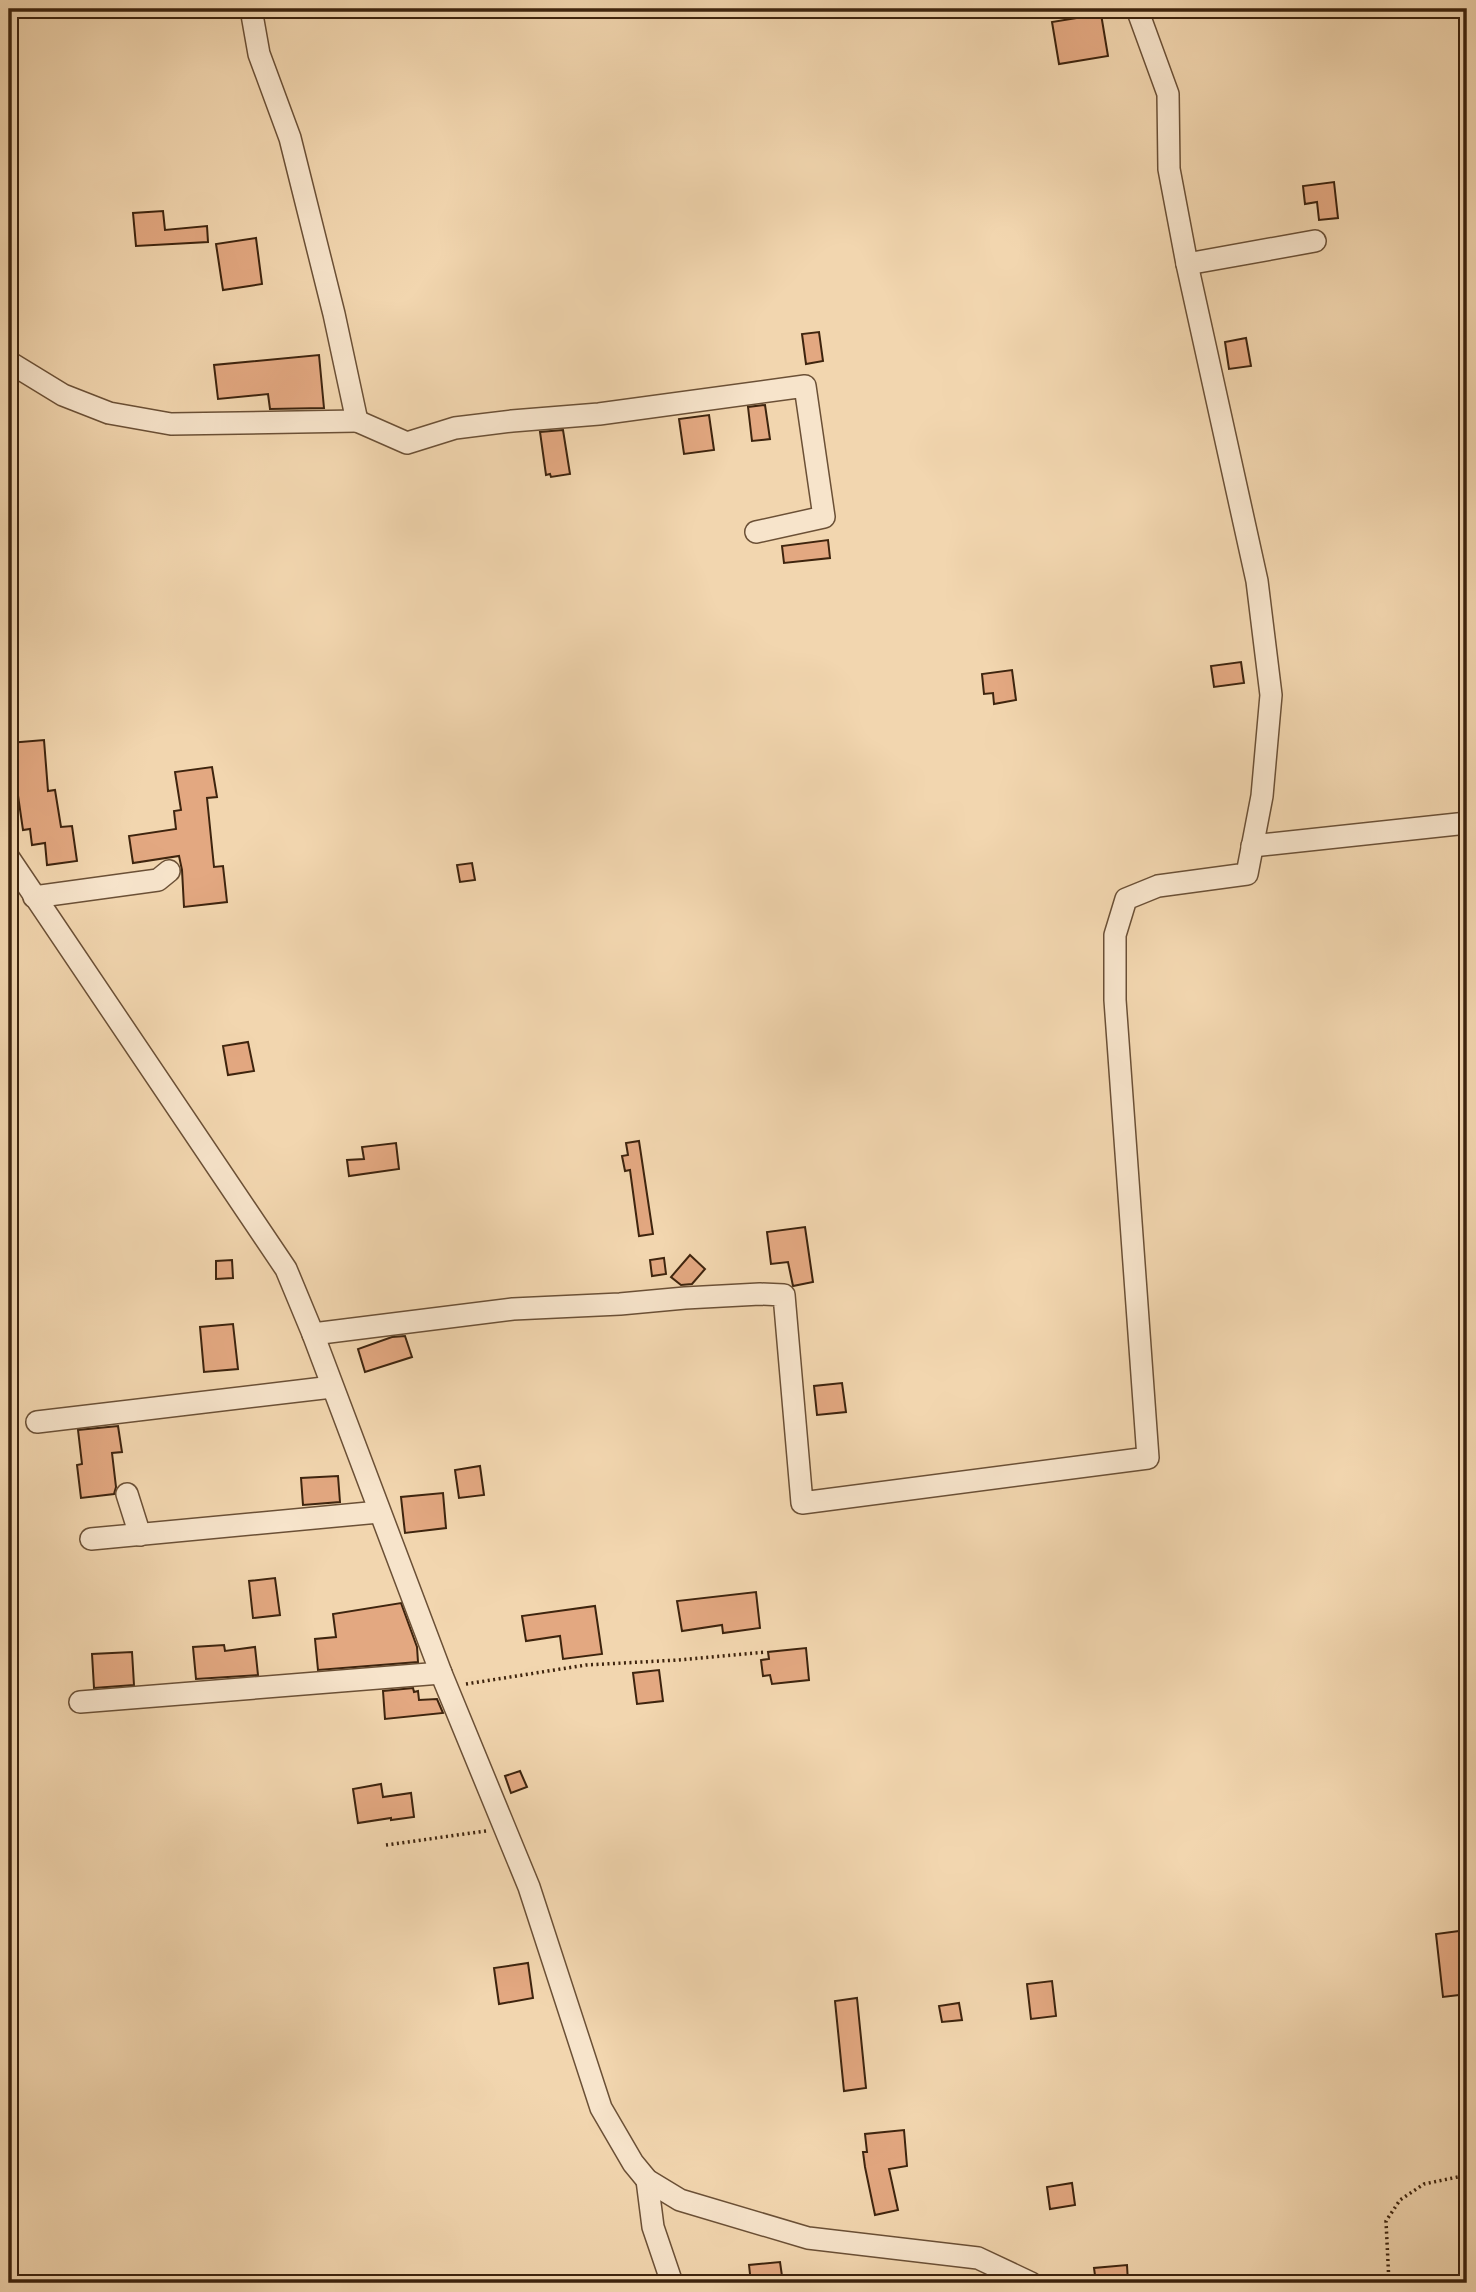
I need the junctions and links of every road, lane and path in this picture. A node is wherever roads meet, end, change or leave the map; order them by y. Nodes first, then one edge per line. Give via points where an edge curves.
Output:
1 (251, 9) edge
2 (1137, 9) edge
3 (1315, 241) dead end
4 (1187, 264) junction
5 (9, 362) edge
6 (357, 421) junction
7 (756, 532) dead end
8 (1467, 823) edge
9 (1252, 846) junction
10 (9, 858) edge
11 (169, 871) dead end
12 (34, 897) junction
13 (313, 1334) junction
14 (332, 1387) junction
15 (37, 1422) dead end
16 (127, 1494) dead end
17 (379, 1511) junction
18 (140, 1535) junction
19 (91, 1539) dead end
20 (766, 1652) dead end
21 (444, 1680) junction
22 (80, 1702) dead end
23 (505, 1829) junction
24 (386, 1845) dead end
25 (1467, 2175) edge
26 (647, 2180) junction
27 (672, 2283) edge
28 (1031, 2283) edge
29 (1389, 2283) edge

1 - 6 street via 259,54 290,138
2 - 4 street via 1168,94 1169,169
3 - 4 street
4 - 9 street via 1257,581 1271,695 1262,796
5 - 6 street via 63,395 109,413 170,424
6 - 7 street via 407,443 455,428 805,386 824,517
8 - 9 street
9 - 13 street via 1247,874 1158,886 1126,899 1115,935 1117,1044 1148,1458 803,1503 784,1295 513,1309
10 - 12 street
11 - 12 street via 158,880
12 - 13 street via 286,1269
13 - 14 street
14 - 15 street
14 - 17 street
16 - 18 street
17 - 18 street
17 - 21 street
18 - 19 street
20 - 21 path
21 - 22 street
21 - 23 street
23 - 24 path
23 - 26 street via 529,1887 601,2108
25 - 29 path via 1424,2184 1400,2200 1386,2221
26 - 27 street via 653,2227
26 - 28 street via 680,2200 808,2238 978,2258

